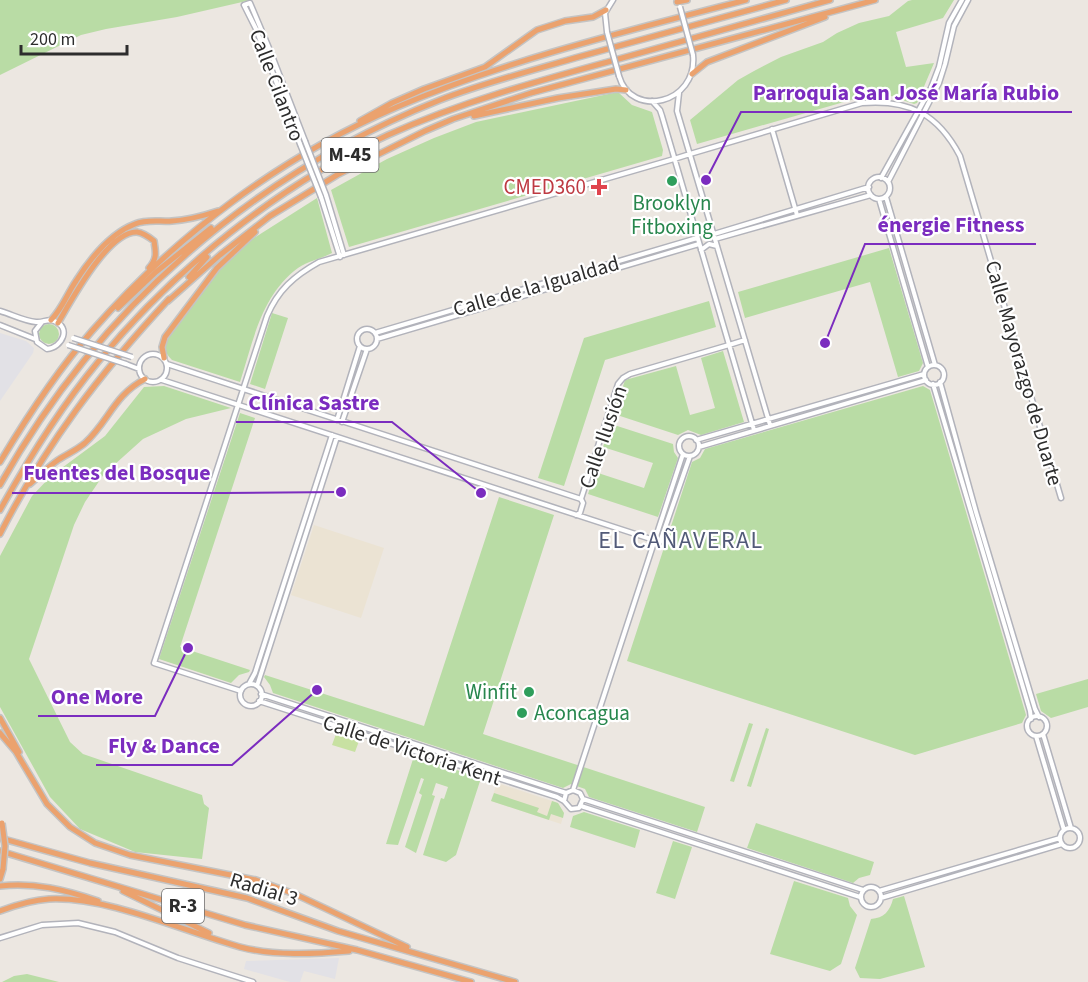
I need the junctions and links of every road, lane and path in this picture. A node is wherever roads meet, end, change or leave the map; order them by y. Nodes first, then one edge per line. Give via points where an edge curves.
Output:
1 (613, 0) edge
2 (687, 0) edge
3 (746, 0) edge
4 (786, 0) edge
5 (830, 0) edge
6 (876, 0) edge
7 (962, 0) edge
8 (968, 0) edge
9 (677, 3) edge
10 (606, 10) junction
11 (692, 74) junction
12 (626, 90) junction
13 (679, 93) junction
14 (652, 101) junction
15 (918, 111) junction
16 (924, 114) junction
17 (772, 129) junction
18 (425, 131) junction
19 (339, 135) junction
20 (302, 142) junction
21 (690, 154) junction
22 (674, 159) junction
23 (881, 178) junction
24 (888, 182) junction
25 (869, 187) junction
26 (871, 195) junction
27 (886, 197) junction
28 (879, 199) junction
29 (222, 209) junction
30 (796, 210) junction
31 (232, 214) junction
32 (797, 215) junction
33 (270, 216) junction
34 (714, 234) junction
35 (697, 238) junction
36 (715, 239) junction
37 (717, 246) junction
38 (700, 247) junction
39 (210, 250) junction
40 (342, 256) junction
41 (122, 299) junction
42 (168, 301) junction
43 (0, 311) edge
44 (51, 320) junction
45 (42, 322) junction
46 (58, 323) junction
47 (0, 325) edge
48 (63, 332) junction
49 (375, 333) junction
50 (35, 339) junction
51 (377, 339) junction
52 (745, 340) junction
53 (59, 345) junction
54 (729, 345) junction
55 (360, 346) junction
56 (367, 349) junction
57 (143, 358) junction
58 (164, 358) junction
59 (69, 360) junction
60 (167, 364) junction
61 (935, 365) junction
62 (928, 367) junction
63 (139, 370) junction
64 (924, 374) junction
65 (144, 379) junction
66 (162, 380) junction
67 (926, 380) junction
68 (940, 382) junction
69 (933, 384) junction
70 (243, 390) junction
71 (238, 404) junction
72 (337, 420) junction
73 (342, 422) junction
74 (769, 423) junction
75 (753, 428) junction
76 (332, 435) junction
77 (338, 437) junction
78 (696, 440) junction
79 (699, 447) junction
80 (683, 454) junction
81 (690, 456) junction
82 (0, 462) edge
83 (0, 485) edge
84 (24, 489) junction
85 (1061, 498) dead end
86 (581, 499) junction
87 (0, 510) edge
88 (576, 515) junction
89 (978, 523) junction
90 (0, 534) edge
91 (658, 541) junction
92 (249, 684) junction
93 (257, 686) junction
94 (241, 691) junction
95 (261, 694) junction
96 (259, 701) junction
97 (1039, 717) junction
98 (0, 718) edge
99 (1031, 719) junction
100 (0, 733) edge
101 (1044, 734) junction
102 (1036, 736) junction
103 (573, 790) junction
104 (40, 793) junction
105 (566, 794) junction
106 (583, 799) junction
107 (564, 801) junction
108 (581, 806) junction
109 (0, 816) edge
110 (1071, 828) junction
111 (1064, 830) junction
112 (0, 838) edge
113 (1060, 838) junction
114 (1062, 844) junction
115 (723, 849) junction
116 (0, 851) edge
117 (0, 879) edge
118 (108, 883) junction
119 (0, 886) edge
120 (863, 890) junction
121 (879, 891) junction
122 (860, 897) junction
123 (881, 898) junction
124 (0, 911) edge
125 (125, 911) junction
126 (0, 938) edge
127 (224, 941) junction
128 (357, 950) junction
129 (420, 954) junction
130 (252, 982) edge
131 (471, 982) edge
132 (515, 982) edge

1 - 10 main road
2 - 9 highway
3 - 19 highway via 474,77
4 - 31 highway, M-45 via 500,79 440,100 338,148
5 - 39 highway, M-45 via 506,90 432,117 386,136 304,181
6 - 11 highway via 707,62
6 - 18 highway via 542,90
7 - 15 main road via 949,23 939,67
8 - 16 main road via 954,26 941,76
9 - 11 main road, bridge via 693,55
10 - 12 main road, bridge via 607,32
10 - 19 highway via 593,17 537,30 485,67 392,103
11 - 13 main road
12 - 14 main road
12 - 18 highway via 510,107
13 - 14 main road
13 - 21 main road via 677,111
14 - 22 main road via 660,110
15 - 16 main road, Calle Mayorazgo de Duarte
15 - 17 main road, Calle Mayorazgo de Duarte via 885,101 862,103
15 - 23 main road
16 - 24 main road
16 - 85 main road, Calle Mayorazgo de Duarte via 945,132 960,156
17 - 21 main road, Calle Mayorazgo de Duarte
17 - 30 main road
18 - 33 highway via 337,175
19 - 29 highway
20 - 20 main road, Calle Cilantro via 259,24 250,3 244,5
20 - 40 main road, Calle Cilantro, bridge
21 - 22 main road, Calle Mayorazgo de Duarte
21 - 34 main road
22 - 35 main road
22 - 40 main road, Calle Mayorazgo de Duarte
23 - 24 main road
23 - 25 main road
24 - 27 main road
25 - 26 main road
25 - 30 main road
26 - 28 main road
26 - 32 main road
27 - 28 main road
27 - 61 main road
28 - 62 main road
29 - 41 highway via 165,256
29 - 44 highway via 200,217 146,221 121,232 91,259
30 - 32 main road
30 - 34 main road
31 - 59 highway via 156,272
31 - 83 highway, M-45 via 117,321 43,416
32 - 36 main road
33 - 42 highway
33 - 58 highway via 230,253 165,337
34 - 36 main road
35 - 38 main road
35 - 49 main road, Calle de la Igualdad
36 - 37 main road
37 - 38 main road, Calle de la Igualdad
37 - 52 main road
38 - 51 main road, Calle de la Igualdad
38 - 54 main road
39 - 42 highway
39 - 87 highway, M-45 via 171,284 97,363 42,438
40 - 70 main road, Calle Mayorazgo de Duarte via 319,262 281,289 267,316
41 - 46 highway via 154,262 156,254 154,241 136,232 114,244 96,262
41 - 59 highway
42 - 84 highway via 80,403
43 - 45 main road
44 - 45 main road
44 - 46 main road
45 - 50 main road via 36,327
46 - 48 main road
47 - 50 main road
48 - 53 main road
48 - 57 main road, bridge
49 - 51 main road
49 - 55 main road via 368,329 360,331
50 - 53 main road via 47,349
51 - 56 main road
52 - 54 main road
52 - 74 main road
53 - 63 main road, bridge
54 - 75 main road
54 - 86 main road, Calle Ilusión via 623,378
55 - 56 main road
55 - 72 main road
56 - 73 main road
57 - 58 main road via 153,354
57 - 63 main road
58 - 60 main road
59 - 82 highway
60 - 66 main road
60 - 70 main road
61 - 62 main road
61 - 68 main road via 944,373
62 - 64 main road
63 - 65 main road
64 - 67 main road
64 - 74 main road
65 - 66 main road
65 - 84 highway via 119,399 86,442
66 - 71 main road
67 - 69 main road
67 - 74 main road
68 - 69 main road
68 - 89 main road
69 - 89 main road
70 - 71 main road, Calle Mayorazgo de Duarte
70 - 72 main road
71 - 76 main road
71 - 94 main road, Calle Mayorazgo de Duarte via 153,663
72 - 73 main road
73 - 86 main road
74 - 75 main road
75 - 78 main road
75 - 79 main road
76 - 77 main road
76 - 92 main road
77 - 88 main road
77 - 93 main road
78 - 79 main road
78 - 80 main road via 682,440
79 - 81 main road
80 - 81 main road
80 - 91 main road
81 - 91 main road
84 - 90 highway
86 - 88 main road via 580,513
88 - 91 main road
89 - 97 main road
89 - 99 main road
91 - 103 main road
92 - 93 main road
92 - 94 main road
93 - 95 main road
94 - 96 main road via 246,704
95 - 96 main road
95 - 105 main road, Calle de Victoria Kent
96 - 107 main road, Calle de Victoria Kent
97 - 99 main road
97 - 101 main road via 1047,724
98 - 104 highway
99 - 102 main road via 1028,730
100 - 104 highway
101 - 102 main road
101 - 110 main road
102 - 111 main road
103 - 105 main road
103 - 106 main road
104 - 129 highway via 70,827 109,849 256,880 297,895
105 - 107 main road
106 - 108 main road
106 - 115 main road
107 - 108 main road via 571,809
108 - 115 main road
109 - 117 highway, bridge via 4,846
110 - 111 main road
110 - 114 main road via 1080,834 1079,843 1072,848
111 - 113 main road
112 - 129 highway, Radial 3 / R-3 via 90,863 247,898 338,931
113 - 114 main road
113 - 121 main road
114 - 123 main road
115 - 120 main road
115 - 122 main road
116 - 118 highway, Radial 3 / R-3
118 - 127 highway
118 - 128 highway, Radial 3 / R-3 via 245,926
119 - 125 highway via 58,889
120 - 121 main road via 872,887
120 - 122 main road
121 - 123 main road
122 - 123 main road via 870,907
124 - 125 highway via 48,899 80,900
125 - 127 highway
126 - 130 main road via 42,925 78,923 115,932
127 - 128 highway via 268,952
128 - 131 highway, Radial 3 / R-3
129 - 132 highway, Radial 3 / R-3

